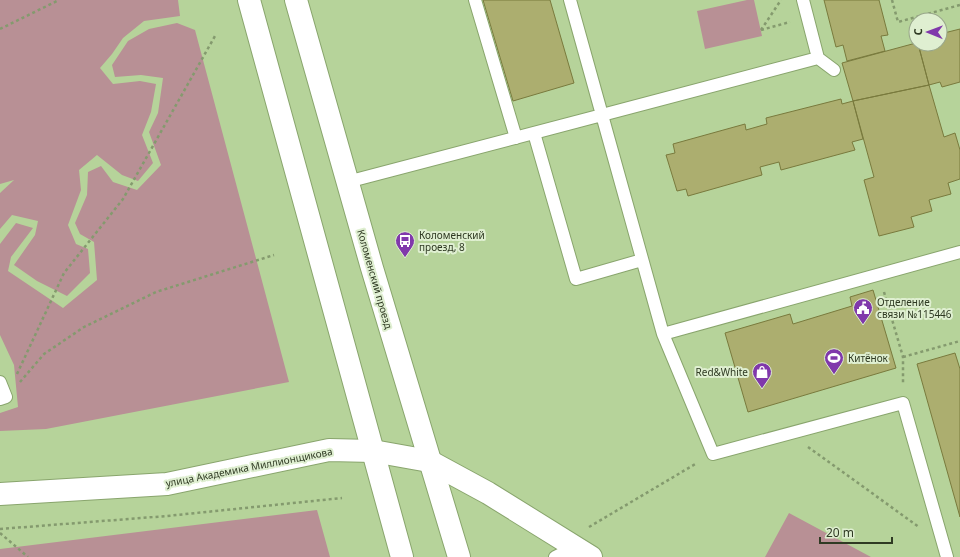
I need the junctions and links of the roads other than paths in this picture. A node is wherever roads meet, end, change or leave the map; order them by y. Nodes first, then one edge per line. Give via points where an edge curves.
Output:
1 (249, 0) edge
2 (296, 0) edge
3 (475, 0) edge
4 (570, 0) edge
5 (803, 0) edge
6 (818, 58) junction
7 (834, 70) dead end
8 (602, 115) junction
9 (534, 133) junction
10 (516, 138) junction
11 (347, 182) junction
12 (960, 252) edge
13 (642, 260) junction
14 (662, 334) junction
15 (0, 382) edge
16 (3, 398) edge
17 (373, 451) junction
18 (430, 461) junction
19 (0, 494) edge
20 (402, 557) edge
21 (459, 557) edge
22 (555, 557) edge
23 (587, 557) edge
24 (591, 557) edge
25 (947, 557) edge

1 - 17 main road
2 - 11 main road, Коломенский проезд
3 - 10 lane
4 - 8 lane
5 - 6 lane
6 - 7 lane
6 - 8 lane
8 - 9 lane
8 - 13 lane
9 - 10 lane
9 - 13 lane via 576,279
10 - 11 lane
11 - 18 main road, Коломенский проезд
12 - 14 lane
13 - 14 lane
14 - 25 lane via 713,454 903,403
15 - 16 lane
17 - 18 main road, улица Академика Миллионщикова
17 - 19 main road, улица Академика Миллионщикова via 329,450 167,484
17 - 20 main road
18 - 21 main road, Коломенский проезд
18 - 24 main road, улица Академика Миллионщикова via 488,492
22 - 23 lane via 563,554

